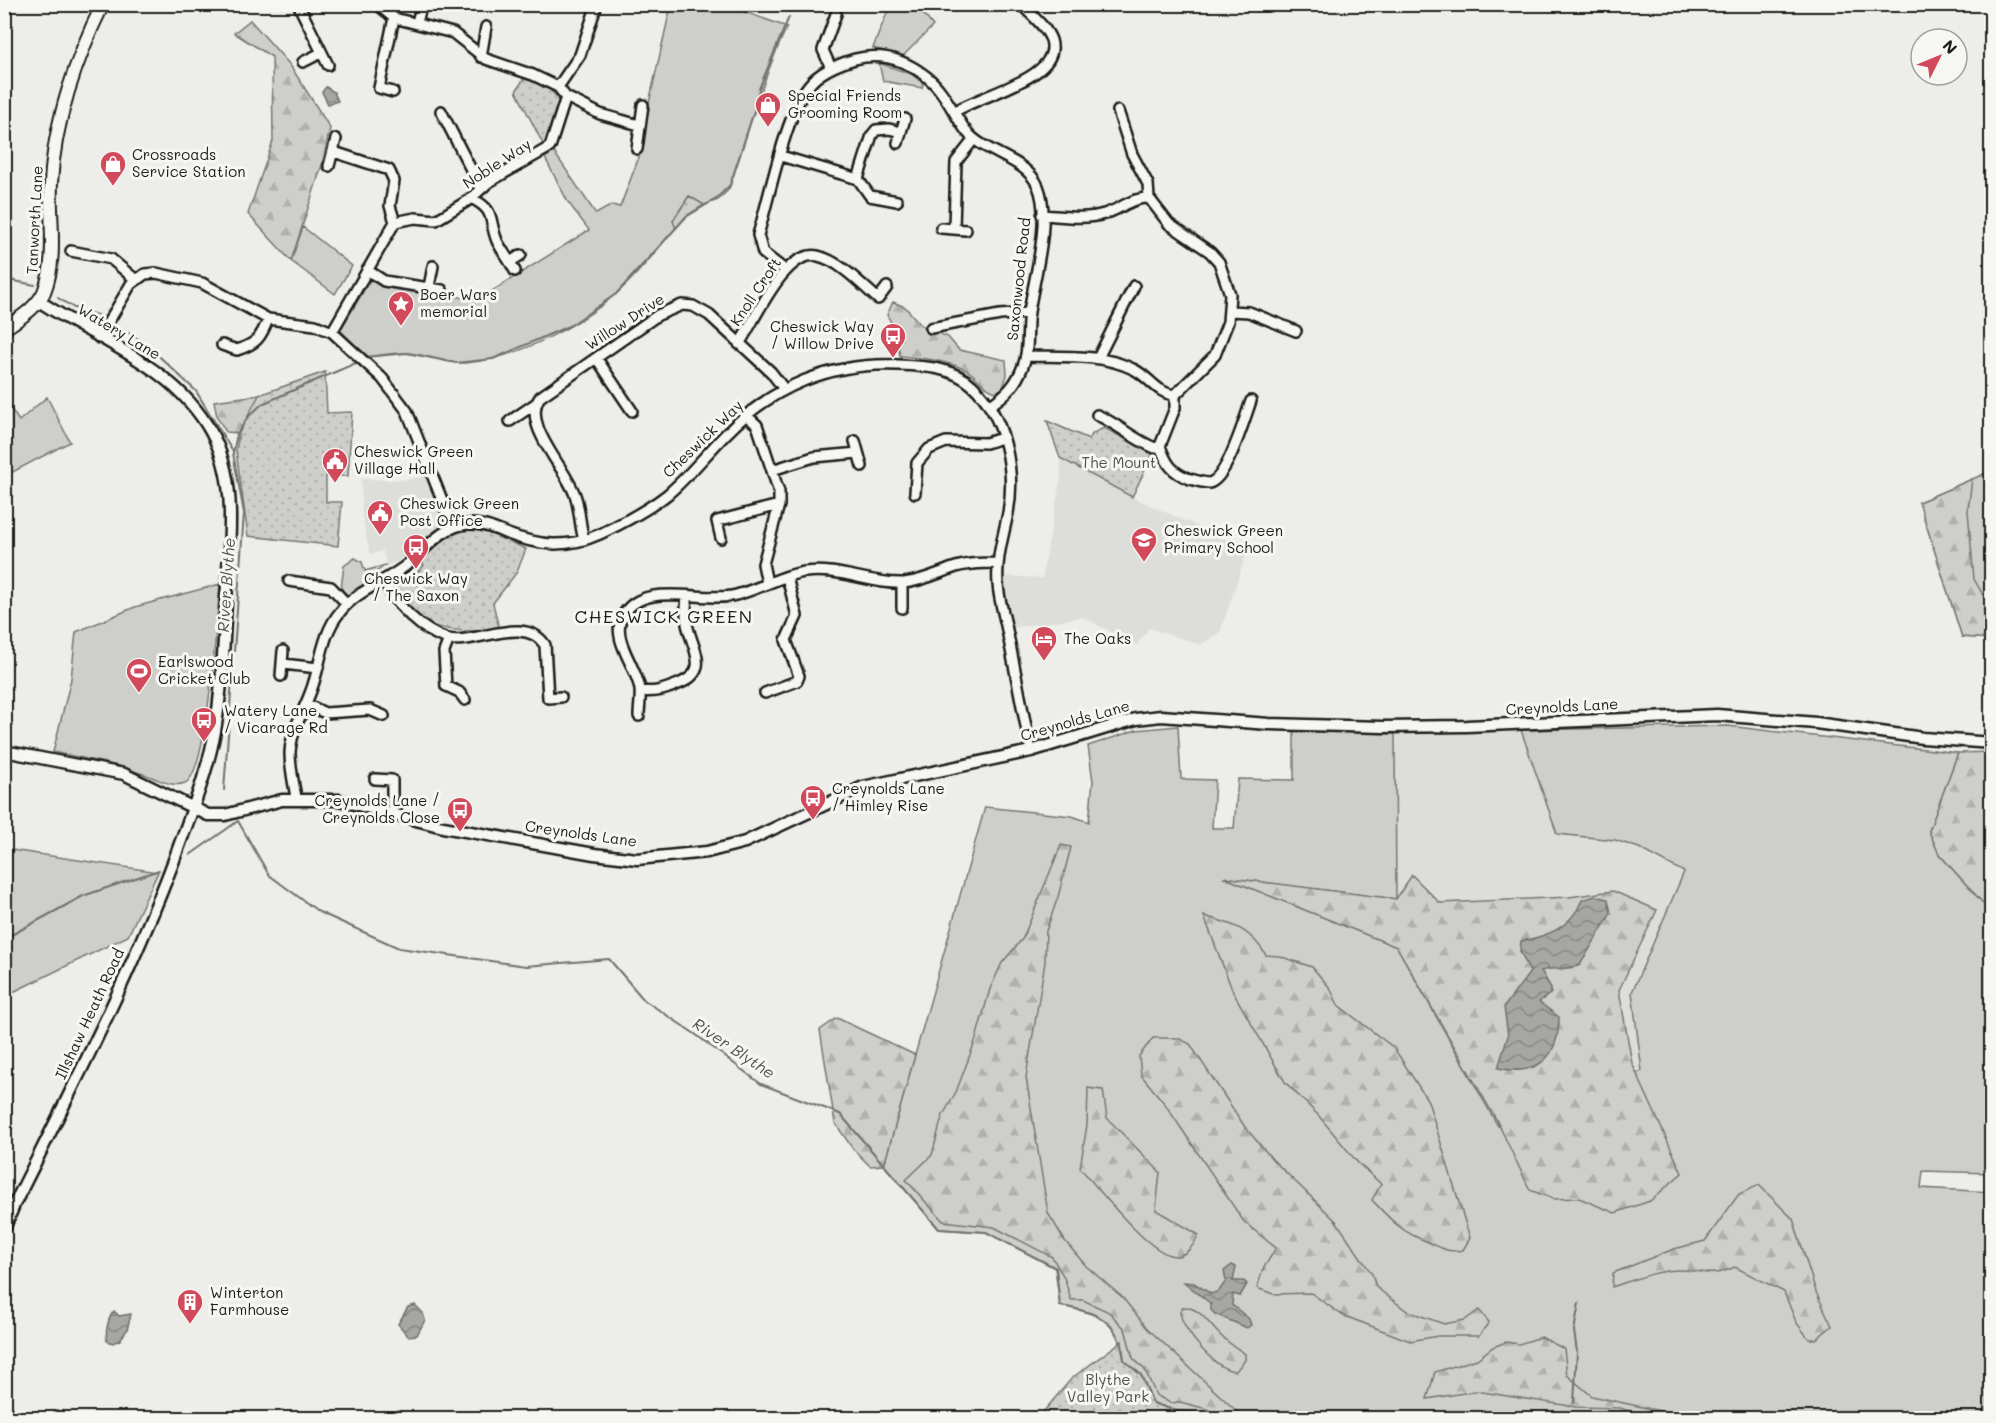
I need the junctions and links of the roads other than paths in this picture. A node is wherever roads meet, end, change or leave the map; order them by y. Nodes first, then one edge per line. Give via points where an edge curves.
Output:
1 (103, 4) edge
2 (298, 4) edge
3 (376, 4) edge
4 (422, 4) edge
5 (597, 4) edge
6 (1021, 4) edge
7 (836, 14) dead end
8 (394, 18) junction
9 (417, 22) junction
10 (486, 27) dead end
11 (321, 53) junction
12 (481, 57) junction
13 (303, 62) dead end
14 (328, 65) dead end
15 (831, 68) junction
16 (558, 87) junction
17 (393, 92) dead end
18 (566, 97) junction
19 (643, 105) dead end
20 (441, 111) dead end
21 (1118, 111) dead end
22 (954, 112) junction
23 (905, 119) dead end
24 (639, 125) junction
25 (901, 132) junction
26 (336, 139) dead end
27 (974, 139) junction
28 (898, 143) dead end
29 (637, 149) dead end
30 (334, 152) junction
31 (781, 156) junction
32 (329, 166) dead end
33 (858, 179) junction
34 (481, 189) junction
35 (471, 198) junction
36 (1149, 198) junction
37 (897, 201) dead end
38 (1042, 215) junction
39 (395, 222) junction
40 (941, 228) dead end
41 (954, 228) junction
42 (966, 230) dead end
43 (71, 251) dead end
44 (521, 255) dead end
45 (432, 266) dead end
46 (367, 270) junction
47 (785, 270) junction
48 (136, 280) junction
49 (1134, 286) dead end
50 (429, 287) junction
51 (887, 287) dead end
52 (442, 290) dead end
53 (39, 301) junction
54 (1230, 311) junction
55 (1028, 314) junction
56 (268, 319) junction
57 (931, 328) dead end
58 (4, 329) edge
59 (1296, 331) dead end
60 (332, 332) junction
61 (99, 338) junction
62 (739, 344) junction
63 (222, 345) dead end
64 (1026, 356) junction
65 (1098, 358) junction
66 (597, 359) junction
67 (784, 389) junction
68 (1175, 395) junction
69 (1251, 400) dead end
70 (535, 404) junction
71 (989, 406) junction
72 (632, 411) dead end
73 (1097, 415) dead end
74 (747, 416) junction
75 (510, 421) dead end
76 (1002, 438) junction
77 (855, 441) dead end
78 (1160, 446) junction
79 (858, 453) junction
80 (862, 466) dead end
81 (772, 470) junction
82 (915, 493) dead end
83 (778, 505) junction
84 (453, 528) junction
85 (721, 538) dead end
86 (584, 540) junction
87 (997, 563) junction
88 (787, 577) junction
89 (289, 581) dead end
90 (384, 581) junction
91 (767, 583) junction
92 (902, 583) junction
93 (687, 596) junction
94 (347, 604) junction
95 (902, 608) dead end
96 (449, 639) junction
97 (283, 651) dead end
98 (283, 664) junction
99 (318, 669) junction
100 (281, 676) dead end
101 (640, 691) junction
102 (765, 693) dead end
103 (561, 697) dead end
104 (465, 700) dead end
105 (306, 704) junction
106 (384, 716) dead end
107 (639, 716) dead end
108 (1992, 743) edge
109 (4, 751) edge
110 (1030, 751) junction
111 (375, 779) dead end
112 (296, 798) junction
113 (193, 807) junction
114 (392, 812) junction
115 (4, 1229) edge

1 - 53 main road, Tanworth Lane via 83,51 60,126 51,183 50,263
2 - 11 street
3 - 8 street
4 - 9 street
5 - 16 street via 580,54
6 - 22 street via 1050,38 1052,47 1047,63 1031,77 968,102
7 - 15 street via 823,50
8 - 9 street
8 - 17 street via 378,93
9 - 12 street via 453,33
10 - 12 street
11 - 13 street
11 - 14 street
12 - 16 street
15 - 22 street, Saxonwood Road via 865,56 895,58 928,78
15 - 31 street, Saxonwood Road via 816,77 801,96
16 - 18 street
18 - 24 street via 600,114
18 - 34 street, Noble Way via 550,147
19 - 24 street
20 - 34 street
21 - 36 street via 1127,143 1148,184
22 - 27 street, Saxonwood Road
23 - 25 street
24 - 29 street
25 - 28 street
25 - 33 street via 876,130
26 - 30 street
27 - 38 street, Saxonwood Road via 1032,176 1041,196
27 - 41 street via 956,162
30 - 32 street
30 - 39 street via 389,170 394,181 390,206
31 - 33 street
31 - 47 street, Saxonwood Road via 758,235 763,253
33 - 37 street via 870,196
34 - 35 street, Noble Way
35 - 39 street, Noble Way via 436,220 415,218
35 - 44 street via 492,216 498,243 513,266
36 - 38 street via 1139,198 1105,214
36 - 54 street via 1169,224 1219,262 1230,294
38 - 55 street, Saxonwood Road via 1038,266
39 - 46 street
40 - 41 street
41 - 42 street
43 - 48 street via 111,259
45 - 50 street
46 - 50 street via 384,281
46 - 60 street
47 - 51 street, Knoll Croft via 800,258 818,256 832,262 878,299
47 - 62 street, Knoll Croft
48 - 56 street via 156,273 202,283
48 - 61 street
49 - 65 street
50 - 52 street
53 - 58 main road
53 - 61 street, Watery Lane
54 - 59 street via 1249,312
54 - 68 street via 1215,355
55 - 57 street via 1000,315
55 - 64 street, Saxonwood Road
56 - 60 street via 315,325
56 - 63 street via 255,344 237,350
60 - 84 street via 382,378 407,411
61 - 113 street, Watery Lane via 161,375 190,403 212,433 229,491 230,536 215,730
62 - 66 street, Willow Drive via 702,310 679,305 658,315
62 - 67 street, Willow Drive
64 - 65 street
64 - 71 street, Saxonwood Road via 1011,390
65 - 68 street via 1134,369 1162,393
66 - 70 street, Willow Drive
66 - 72 street
67 - 71 street, Cheswick Way via 852,366 905,365 951,372 972,385
67 - 74 street, Cheswick Way
68 - 78 street via 1175,408
69 - 78 street via 1226,468 1214,480 1198,481 1173,471
70 - 75 street, Willow Drive
70 - 86 street via 535,421 576,498
71 - 76 street, Cheswick Way
73 - 78 street via 1147,445
74 - 81 street via 757,425
74 - 86 street, Cheswick Way via 666,495
76 - 82 street via 987,443 946,442 929,449 917,463
76 - 87 street, Cheswick Way via 1009,464 1010,496
77 - 79 street
79 - 80 street
79 - 81 street via 814,457
81 - 83 street via 779,492
83 - 85 street via 717,521
83 - 91 street via 763,564
84 - 86 street, Cheswick Way via 479,524 556,546
84 - 90 street, Cheswick Way
87 - 92 street via 956,567 933,577
87 - 110 street, Cheswick Way via 998,588
88 - 91 street
88 - 92 street via 826,572
88 - 102 street via 798,616 786,640 800,676 797,681
89 - 94 street via 332,587
90 - 94 street, Cheswick Way
90 - 96 street via 412,616
91 - 93 street via 735,596
92 - 95 street
93 - 101 street via 686,621 699,665 696,673 660,692
93 - 101 street via 670,593 648,598 633,603 623,615 618,632
94 - 99 street, Cheswick Way via 331,624
96 - 103 street via 521,631 540,637 545,645 548,698
96 - 104 street via 444,652 446,686
97 - 98 street
98 - 99 street
98 - 100 street
99 - 105 street, Cheswick Way
101 - 107 street
105 - 106 street via 325,713 370,710
105 - 112 street, Cheswick Way via 290,756
108 - 110 street, Creynolds Lane via 1717,716 1395,727 1161,716 1136,718
109 - 113 street, Creynolds Lane via 124,774
110 - 114 street, Creynolds Lane via 863,787 745,842 668,857 637,859 594,854 443,827
111 - 114 street via 392,780
112 - 113 street, Creynolds Lane via 216,816
112 - 114 street, Creynolds Lane via 339,800
113 - 115 street, Illshaw Heath Road via 110,1014

